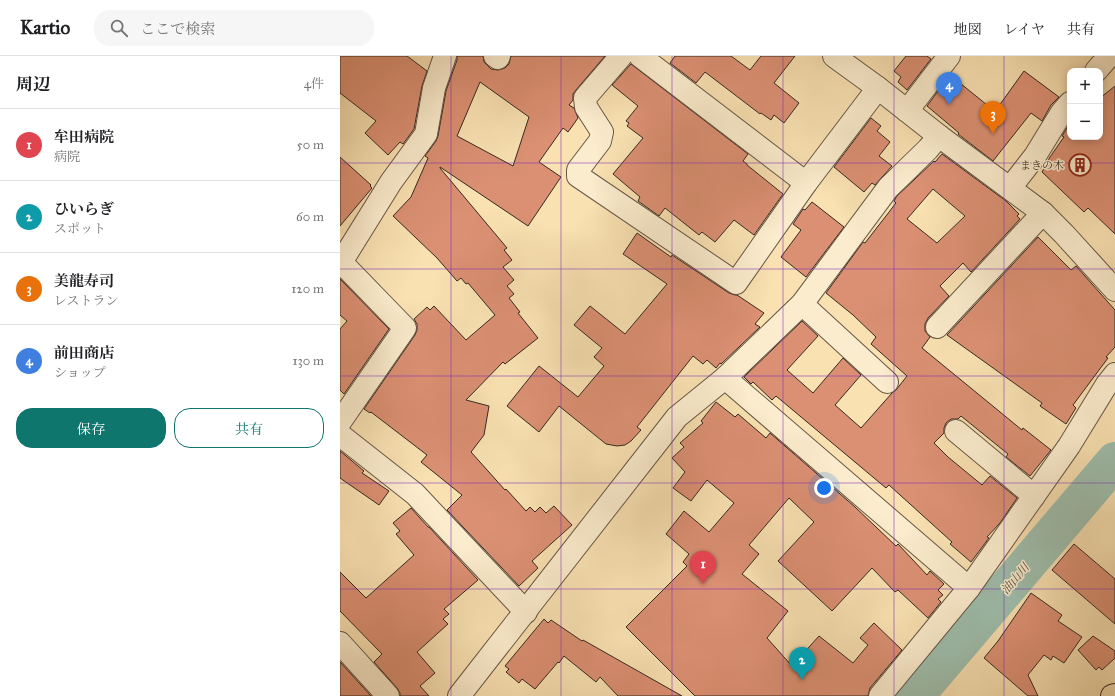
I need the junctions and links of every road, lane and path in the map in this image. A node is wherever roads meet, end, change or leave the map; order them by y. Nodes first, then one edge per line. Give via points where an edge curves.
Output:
1 (445, 56) edge
2 (495, 56) edge
3 (499, 56) edge
4 (621, 56) edge
5 (640, 56) edge
6 (834, 56) edge
7 (949, 56) edge
8 (1109, 56) edge
9 (1099, 68) edge
10 (878, 88) junction
11 (1069, 104) edge
12 (907, 111) junction
13 (939, 136) junction
14 (806, 183) junction
15 (1010, 188) junction
16 (1043, 213) junction
17 (341, 263) edge
18 (1115, 290) edge
19 (802, 304) junction
20 (937, 327) dead end
21 (1115, 374) edge
22 (725, 378) junction
23 (887, 382) dead end
24 (340, 422) edge
25 (956, 431) dead end
26 (340, 435) edge
27 (1034, 496) junction
28 (969, 588) junction
29 (526, 612) junction
30 (340, 643) edge
31 (1115, 695) edge
32 (388, 696) edge
33 (459, 696) edge
34 (880, 696) edge
35 (1112, 696) edge

1 - 17 street via 434,88 426,134 391,182
2 - 3 street
4 - 14 street via 585,98 586,107 602,132 600,141 578,170 578,176 736,283
5 - 14 street
6 - 10 street
7 - 12 street
8 - 9 street
10 - 12 street
10 - 14 street
11 - 15 street
12 - 13 street
13 - 15 street
13 - 19 street via 888,188
15 - 16 street
16 - 18 street
16 - 20 street
17 - 24 street via 405,328
19 - 22 street
19 - 23 street
21 - 27 street
22 - 28 street
22 - 29 street via 677,417
25 - 27 street
26 - 29 street via 415,494
27 - 28 street
28 - 34 street
29 - 33 street
30 - 32 street
31 - 35 highway

